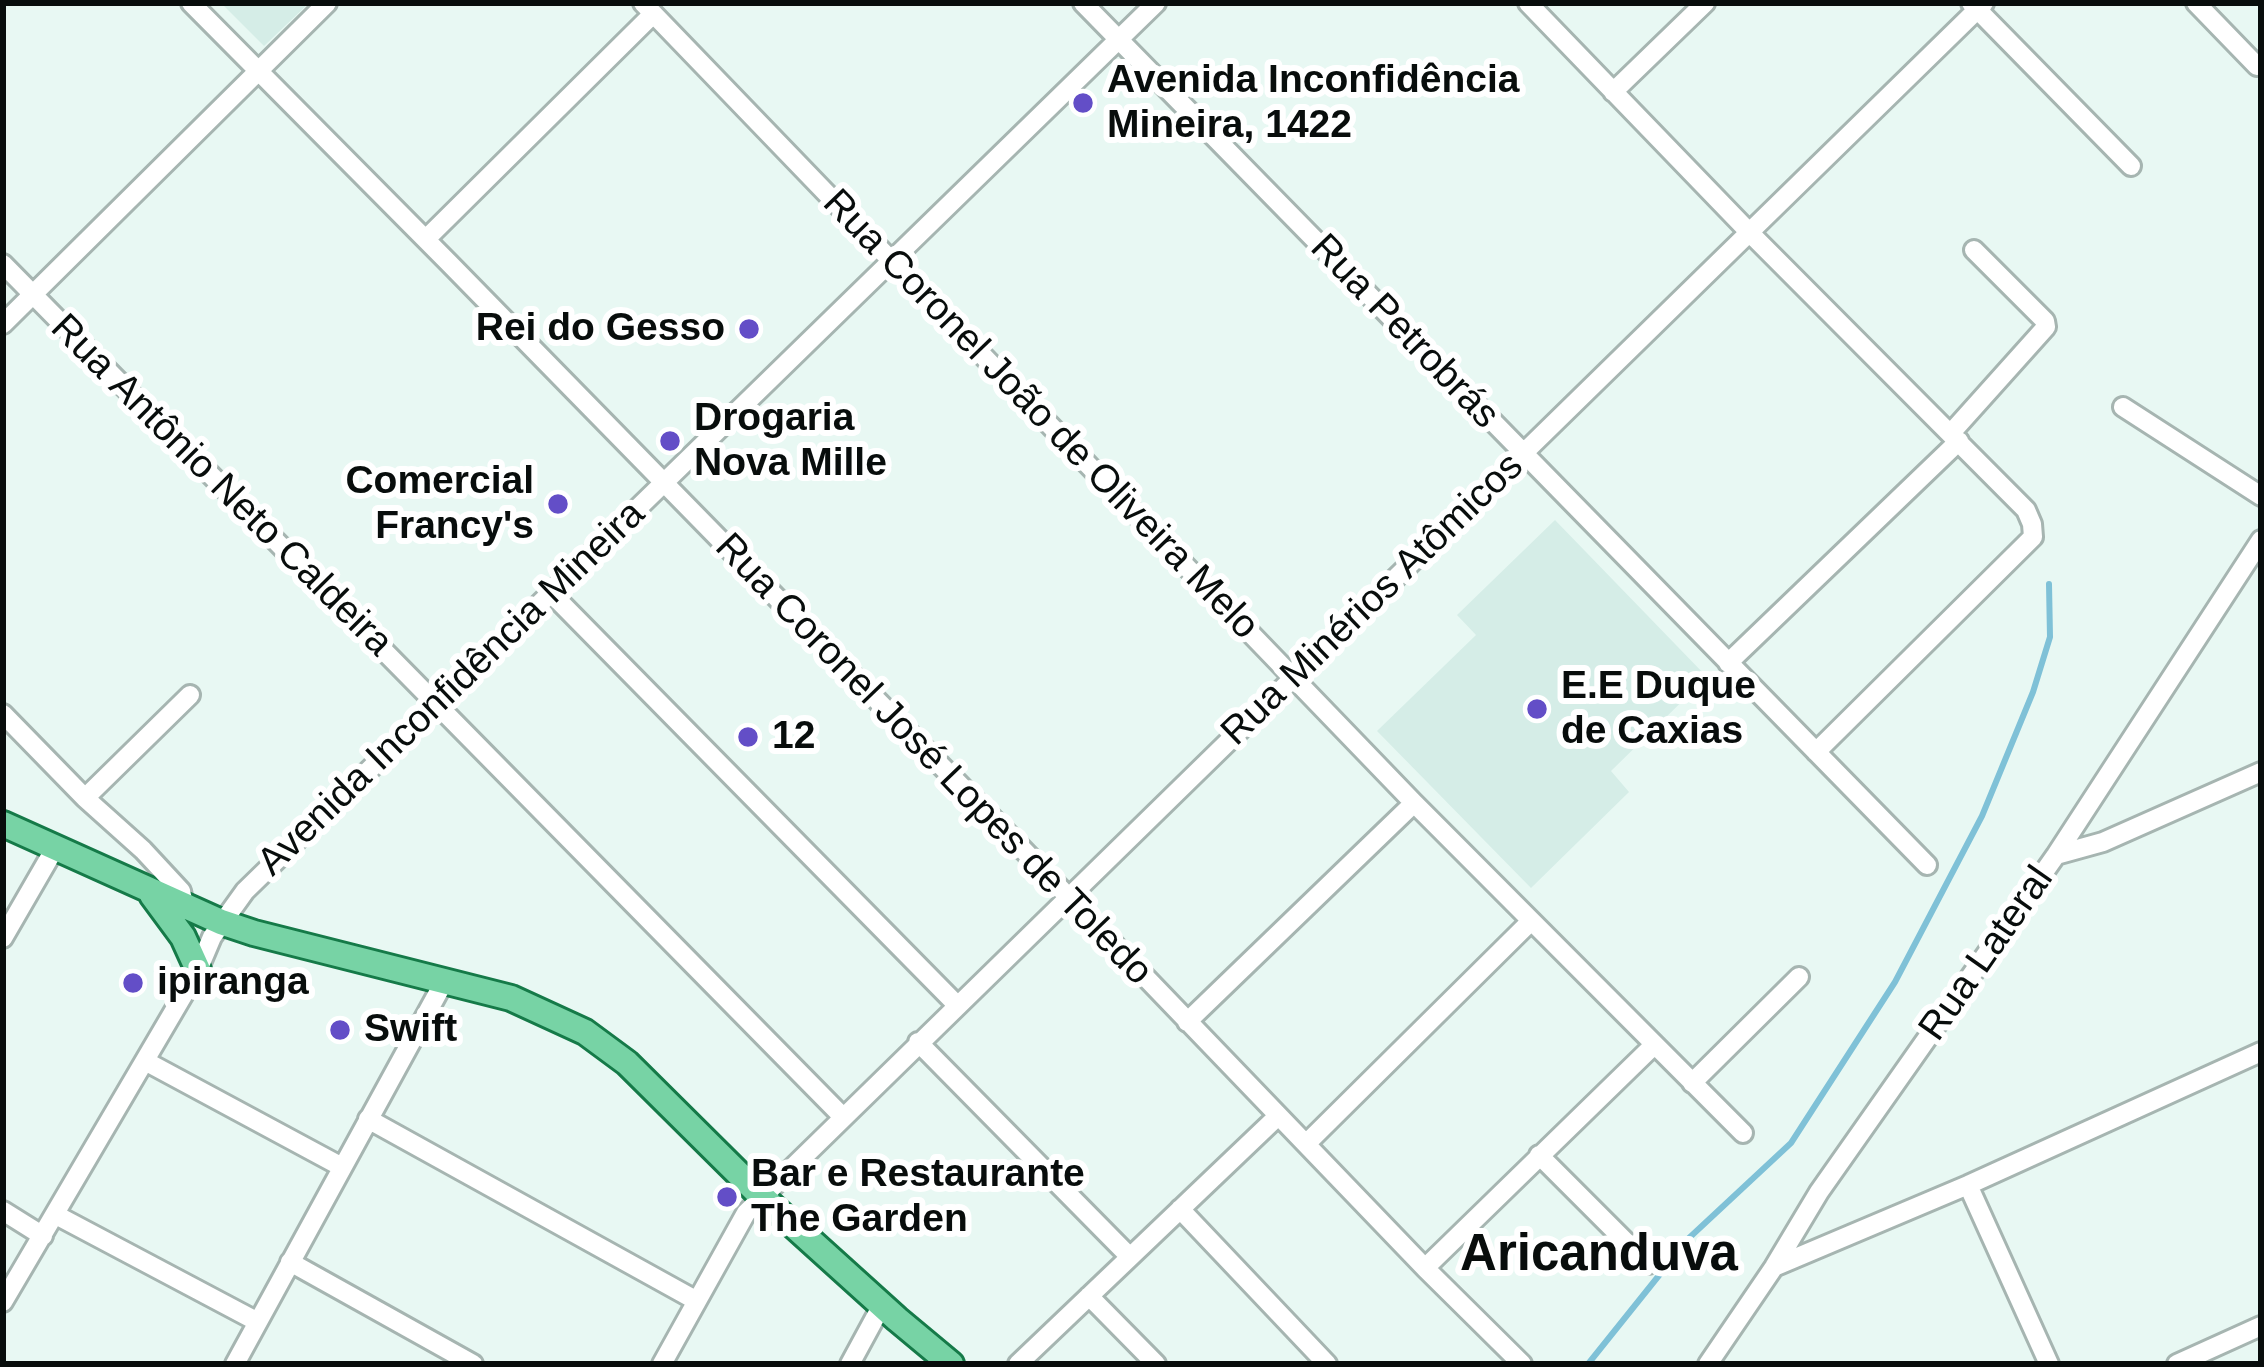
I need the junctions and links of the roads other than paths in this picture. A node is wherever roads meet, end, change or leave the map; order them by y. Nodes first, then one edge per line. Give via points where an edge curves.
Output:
1 (191, 3) edge
2 (327, 3) edge
3 (1083, 3) edge
4 (1156, 3) edge
5 (1528, 3) edge
6 (1705, 3) edge
7 (2196, 3) edge
8 (1978, 5) edge
9 (648, 8) edge
10 (1118, 40) junction
11 (2257, 66) dead end
12 (258, 71) junction
13 (1613, 92) junction
14 (2131, 166) dead end
15 (1750, 233) junction
16 (425, 239) junction
17 (1974, 250) dead end
18 (891, 260) junction
19 (3, 264) edge
20 (32, 295) junction
21 (3, 323) edge
22 (2123, 407) dead end
23 (1955, 437) junction
24 (1523, 454) junction
25 (663, 484) junction
26 (2261, 496) edge
27 (2261, 540) edge
28 (550, 592) junction
29 (1728, 662) junction
30 (1293, 678) junction
31 (190, 695) dead end
32 (436, 704) junction
33 (3, 714) edge
34 (1816, 752) junction
35 (2261, 772) edge
36 (85, 798) junction
37 (1414, 803) junction
38 (3, 824) edge
39 (121, 829) junction
40 (55, 848) junction
41 (2056, 855) junction
42 (1927, 866) dead end
43 (100, 868) junction
44 (146, 889) junction
45 (1068, 897) junction
46 (184, 904) junction
47 (221, 922) junction
48 (1530, 922) junction
49 (3, 938) edge
50 (198, 970) junction
51 (1799, 977) dead end
52 (445, 980) junction
53 (956, 1005) junction
54 (1187, 1022) junction
55 (919, 1042) junction
56 (1654, 1045) junction
57 (2261, 1052) edge
58 (145, 1061) junction
59 (1692, 1084) junction
60 (1278, 1116) junction
61 (843, 1117) junction
62 (368, 1119) junction
63 (1743, 1133) dead end
64 (1306, 1144) junction
65 (1539, 1155) junction
66 (342, 1167) junction
67 (1968, 1186) junction
68 (762, 1197) junction
69 (1180, 1209) junction
70 (3, 1211) edge
71 (56, 1215) junction
72 (43, 1236) junction
73 (1130, 1257) junction
74 (290, 1262) junction
75 (1648, 1264) dead end
76 (1774, 1267) junction
77 (1425, 1268) junction
78 (1089, 1296) junction
79 (697, 1300) junction
80 (3, 1302) edge
81 (882, 1306) junction
82 (258, 1322) junction
83 (2261, 1326) edge
84 (235, 1364) edge
85 (473, 1364) edge
86 (662, 1364) edge
87 (850, 1364) edge
88 (951, 1364) edge
89 (1018, 1364) edge
90 (1156, 1364) edge
91 (1327, 1364) edge
92 (1522, 1364) edge
93 (1708, 1364) edge
94 (2049, 1364) edge
95 (2177, 1364) edge

1 - 12 street, Rua Coronel José Lopes de Toledo
2 - 12 street
3 - 10 street, Rua Petrobrás
4 - 10 street, Avenida Inconfidência Mineira
5 - 13 street
6 - 13 street
7 - 11 street
8 - 14 street
8 - 15 street, Rua Minérios Atômicos
9 - 16 street
9 - 18 street, Rua Coronel João de Oliveira Melo
10 - 18 street, Avenida Inconfidência Mineira
10 - 24 street, Rua Petrobrás
12 - 16 street, Rua Coronel José Lopes de Toledo
12 - 20 street
13 - 15 street
15 - 23 street
15 - 24 street, Rua Minérios Atômicos
16 - 25 street, Rua Coronel José Lopes de Toledo
17 - 23 street via 2046,327
18 - 25 street, Avenida Inconfidência Mineira
18 - 30 street, Rua Coronel João de Oliveira Melo
19 - 20 street, Rua Antônio Neto Caldeira
20 - 21 street
20 - 32 street, Rua Antônio Neto Caldeira
22 - 26 street
23 - 29 street
23 - 34 street via 2026,510 2032,536
24 - 29 street, Rua Petrobrás
24 - 30 street, Rua Minérios Atômicos
25 - 28 street, Avenida Inconfidência Mineira
25 - 45 street, Rua Coronel José Lopes de Toledo
27 - 41 street, Rua Lateral
28 - 32 street, Avenida Inconfidência Mineira
28 - 53 street
29 - 34 street, Rua Petrobrás
30 - 37 street, Rua Coronel João de Oliveira Melo
30 - 45 street, Rua Minérios Atômicos
31 - 36 street
32 - 47 street, Avenida Inconfidência Mineira
32 - 61 street, Rua Antônio Neto Caldeira
33 - 36 street
34 - 42 street, Rua Petrobrás
35 - 41 street
36 - 39 street
37 - 48 street, Rua Coronel João de Oliveira Melo
37 - 54 street
38 - 40 main road
39 - 43 street via 124,848
39 - 46 street via 181,891
40 - 43 main road
40 - 49 street
41 - 76 street, Rua Lateral
43 - 44 main road
44 - 46 main road
44 - 50 main road
45 - 53 street, Rua Minérios Atômicos
45 - 54 street, Rua Coronel José Lopes de Toledo
46 - 47 main road
47 - 50 street, Avenida Inconfidência Mineira
47 - 52 main road
48 - 56 street, Rua Coronel João de Oliveira Melo
48 - 64 street
50 - 58 street, Avenida Inconfidência Mineira
51 - 59 street
52 - 62 street
52 - 68 main road via 511,998 585,1032
53 - 55 street, Rua Minérios Atômicos
54 - 60 street, Rua Coronel José Lopes de Toledo
55 - 61 street, Rua Minérios Atômicos
55 - 73 street
56 - 59 street, Rua Coronel João de Oliveira Melo
56 - 65 street
57 - 67 street
58 - 66 street
58 - 71 street, Avenida Inconfidência Mineira
59 - 63 street, Rua Coronel João de Oliveira Melo
60 - 64 street, Rua Coronel José Lopes de Toledo
60 - 69 street
61 - 68 street, Rua Minérios Atômicos
62 - 66 street
62 - 79 street
64 - 77 street, Rua Coronel José Lopes de Toledo
65 - 75 street
65 - 77 street
66 - 74 street
67 - 76 street
67 - 94 street
68 - 79 street, Rua Minérios Atômicos
68 - 81 main road
69 - 73 street
69 - 91 street
70 - 72 street
71 - 72 street, Avenida Inconfidência Mineira
71 - 82 street
72 - 80 street, Avenida Inconfidência Mineira
73 - 78 street
74 - 82 street
74 - 85 street
76 - 93 street, Rua Lateral
77 - 92 street, Rua Coronel José Lopes de Toledo
78 - 89 street
78 - 90 street
79 - 86 street, Rua Minérios Atômicos
81 - 87 street
81 - 88 main road
82 - 84 street
83 - 95 street

